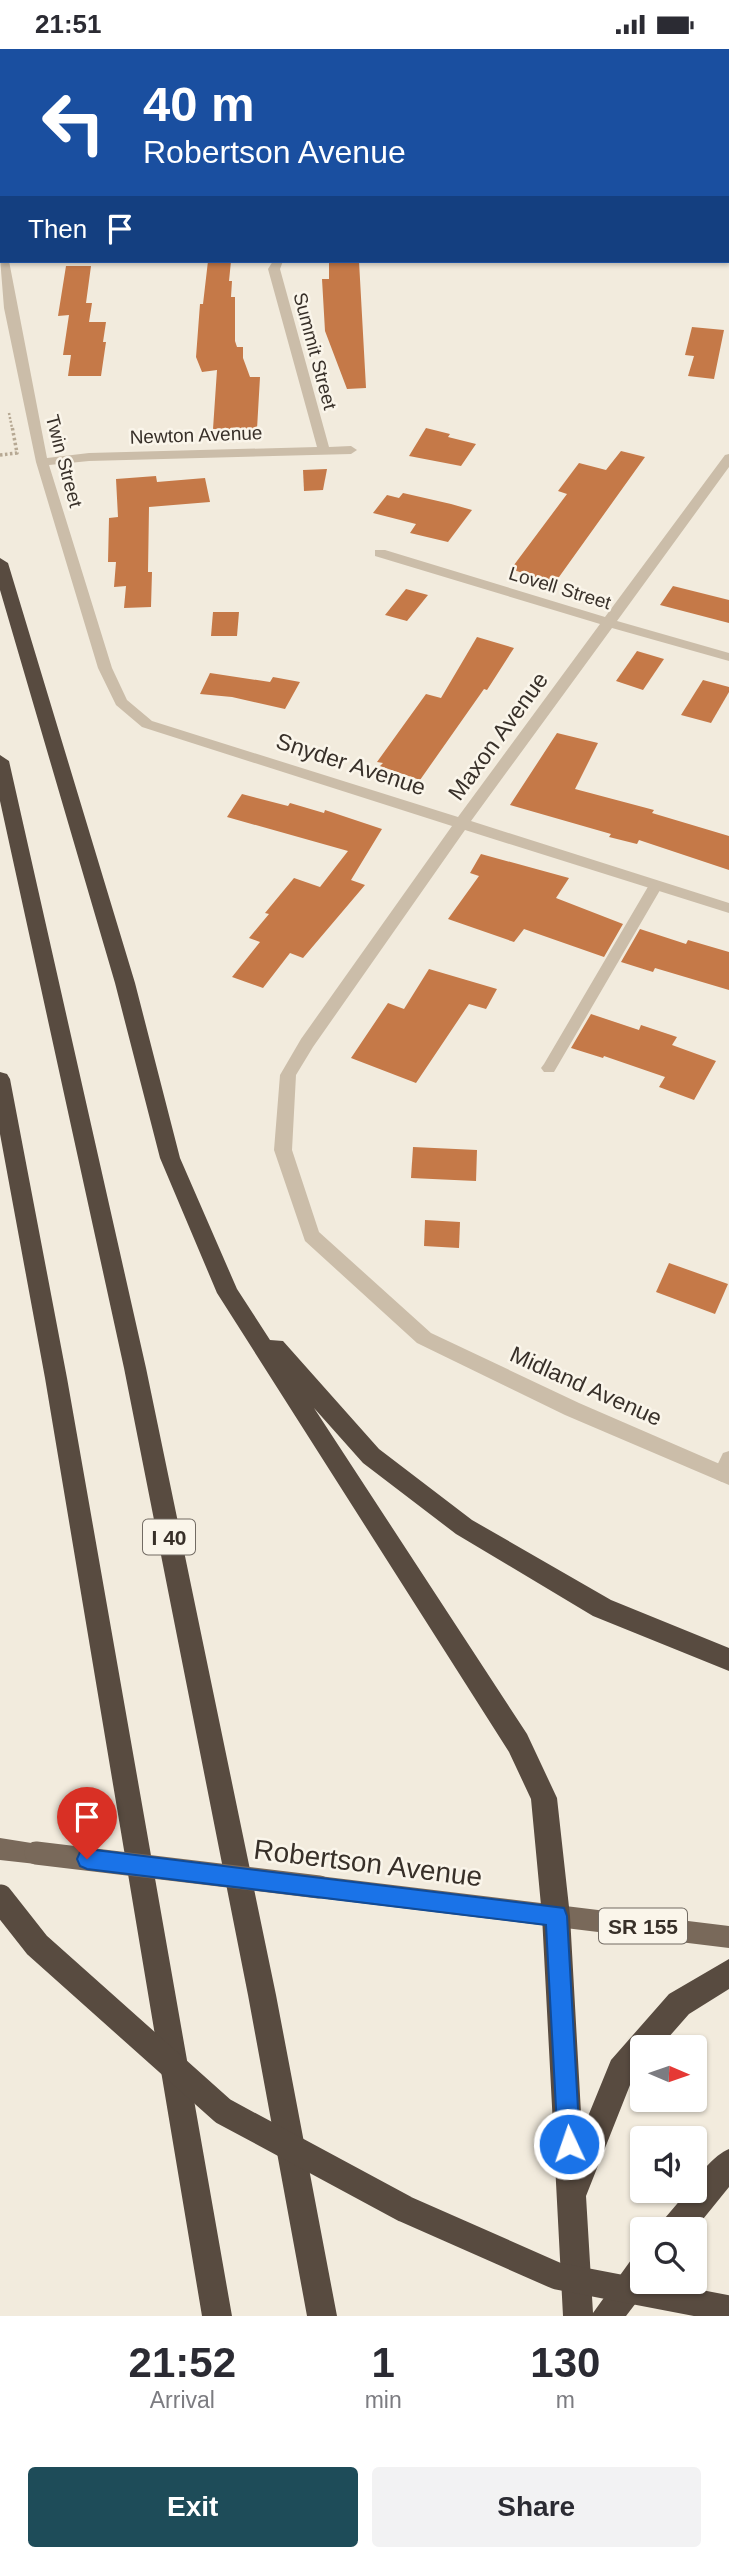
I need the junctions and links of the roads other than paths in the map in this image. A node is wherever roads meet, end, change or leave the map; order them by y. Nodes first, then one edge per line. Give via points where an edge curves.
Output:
1 (3, 263) edge
2 (277, 263) edge
3 (324, 450) junction
4 (351, 450) dead end
5 (728, 460) edge
6 (42, 462) junction
7 (380, 553) dead end
8 (0, 563) edge
9 (610, 623) junction
10 (729, 657) edge
11 (105, 668) joint
12 (0, 761) edge
13 (462, 824) junction
14 (656, 885) junction
15 (729, 908) edge
16 (549, 1068) dead end
17 (0, 1079) edge
18 (228, 1293) junction
19 (424, 1338) joint
20 (727, 1469) edge
21 (729, 1660) edge
22 (0, 1849) edge
23 (0, 1898) edge
24 (556, 1916) junction
25 (729, 1937) edge
26 (729, 1973) edge
27 (729, 2164) edge
28 (572, 2196) junction
29 (686, 2217) edge
30 (630, 2286) edge
31 (729, 2309) edge
32 (217, 2316) edge
33 (322, 2316) edge
34 (578, 2316) edge
35 (607, 2316) edge

1 - 6 street, Twin Street
2 - 3 street, Summit Street via 274,269
3 - 4 street, Newton Avenue
3 - 6 street, Newton Avenue
5 - 9 street, Maxon Avenue
6 - 11 street, Twin Street
7 - 9 street, Lovell Street
8 - 18 highway via 125,983 170,1158
9 - 10 street, Lovell Street
9 - 13 street, Maxon Avenue
11 - 13 street, Snyder Avenue via 121,702 147,724
12 - 33 highway, I 40 via 135,1368
13 - 14 street, Snyder Avenue
13 - 19 street, Maxon Avenue via 288,1075 283,1150 312,1236
14 - 15 street, Snyder Avenue
14 - 16 lane
17 - 32 highway
18 - 21 highway via 371,1456 464,1527 602,1608
18 - 24 highway via 518,1742 544,1798
19 - 20 street, Midland Avenue via 572,1409
22 - 24 main road, Robertson Avenue / SR 155, bridge
23 - 31 highway, bridge via 37,1945 223,2111 405,2209 557,2276
24 - 25 main road, Robertson Avenue / SR 155
24 - 28 highway
26 - 28 highway via 679,2004 621,2070
27 - 29 highway
28 - 34 highway
30 - 35 highway

